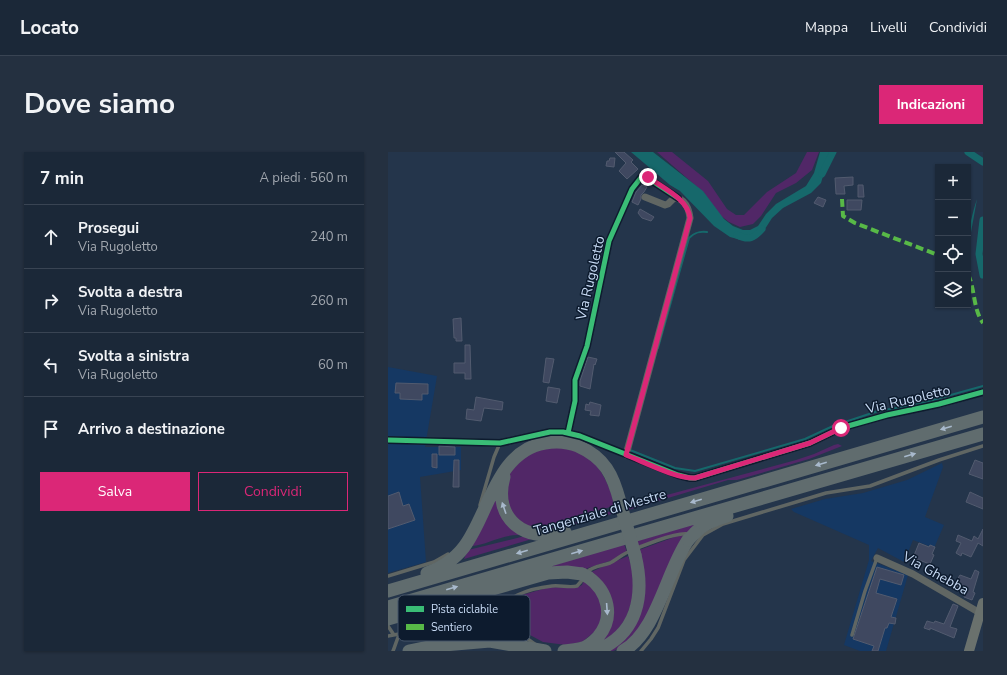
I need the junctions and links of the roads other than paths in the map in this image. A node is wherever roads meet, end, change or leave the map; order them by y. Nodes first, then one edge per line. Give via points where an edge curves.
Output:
1 (645, 197) dead end
2 (678, 198) junction
3 (983, 392) edge
4 (983, 417) edge
5 (568, 433) junction
6 (983, 434) edge
7 (388, 440) edge
8 (500, 443) junction
9 (983, 446) edge
10 (626, 455) junction
11 (506, 470) junction
12 (793, 489) junction
13 (479, 506) dead end
14 (477, 514) dead end
15 (613, 525) junction
16 (693, 538) junction
17 (457, 547) dead end
18 (452, 551) dead end
19 (877, 558) joint
20 (388, 576) edge
21 (388, 584) edge
22 (388, 591) edge
23 (429, 595) edge
24 (471, 595) edge
25 (517, 595) edge
26 (398, 604) edge
27 (388, 607) edge
28 (982, 608) edge
29 (398, 616) edge
30 (388, 619) edge
31 (388, 626) edge
32 (398, 634) edge
33 (394, 635) junction
34 (852, 635) dead end
35 (388, 636) edge
36 (398, 637) edge
37 (530, 641) edge
38 (393, 651) edge
39 (409, 651) edge
40 (545, 651) edge
41 (564, 651) edge
42 (595, 651) edge
43 (623, 651) edge
44 (641, 651) edge
45 (969, 651) edge

1 - 2 street via 665,205
2 - 5 street, Via Rugoletto via 643,175 632,189 609,241 587,346 575,380 575,401
2 - 10 street, Via Rugoletto via 687,207 690,220
3 - 10 street, Via Rugoletto via 841,428 810,443 695,478 678,475
4 -> 15 highway, Tangenziale di Mestre
5 - 8 street, Via Rugoletto via 550,432
5 - 10 street, Via Rugoletto
12 -> 6 highway
7 - 8 street, Via Rugoletto
8 - 13 lane
9 - 16 lane via 870,486 826,493 723,524
15 -> 11 highway via 601,522 551,535 522,530 507,517 503,507 501,485
11 - 21 highway via 495,485 472,536 453,559 434,571
11 - 42 highway, bridge via 525,450 538,444 557,442 575,445 594,455 615,483 639,572 640,594 638,605 625,631
12 - 16 highway via 773,502 718,519 699,529
23 -> 12 highway
14 - 17 lane via 466,537
15 -> 22 highway, Tangenziale di Mestre
16 - 25 lane via 688,534 682,534 626,553 610,563 589,570 577,586 552,586
16 - 43 highway via 681,550 647,628 638,640
16 - 44 lane via 658,628
18 - 20 lane via 434,562
19 - 28 street, Via Ghebba
19 - 34 lane
24 -> 41 highway via 548,573 567,572 585,576 604,594 608,612 606,623 594,641 583,648
27 -> 26 highway
28 - 45 street, Via Ghebba
30 -> 29 highway
31 - 33 lane
32 - 33 lane
33 - 35 lane
36 - 38 lane
37 - 40 lane
39 - 40 highway via 433,646 490,641

